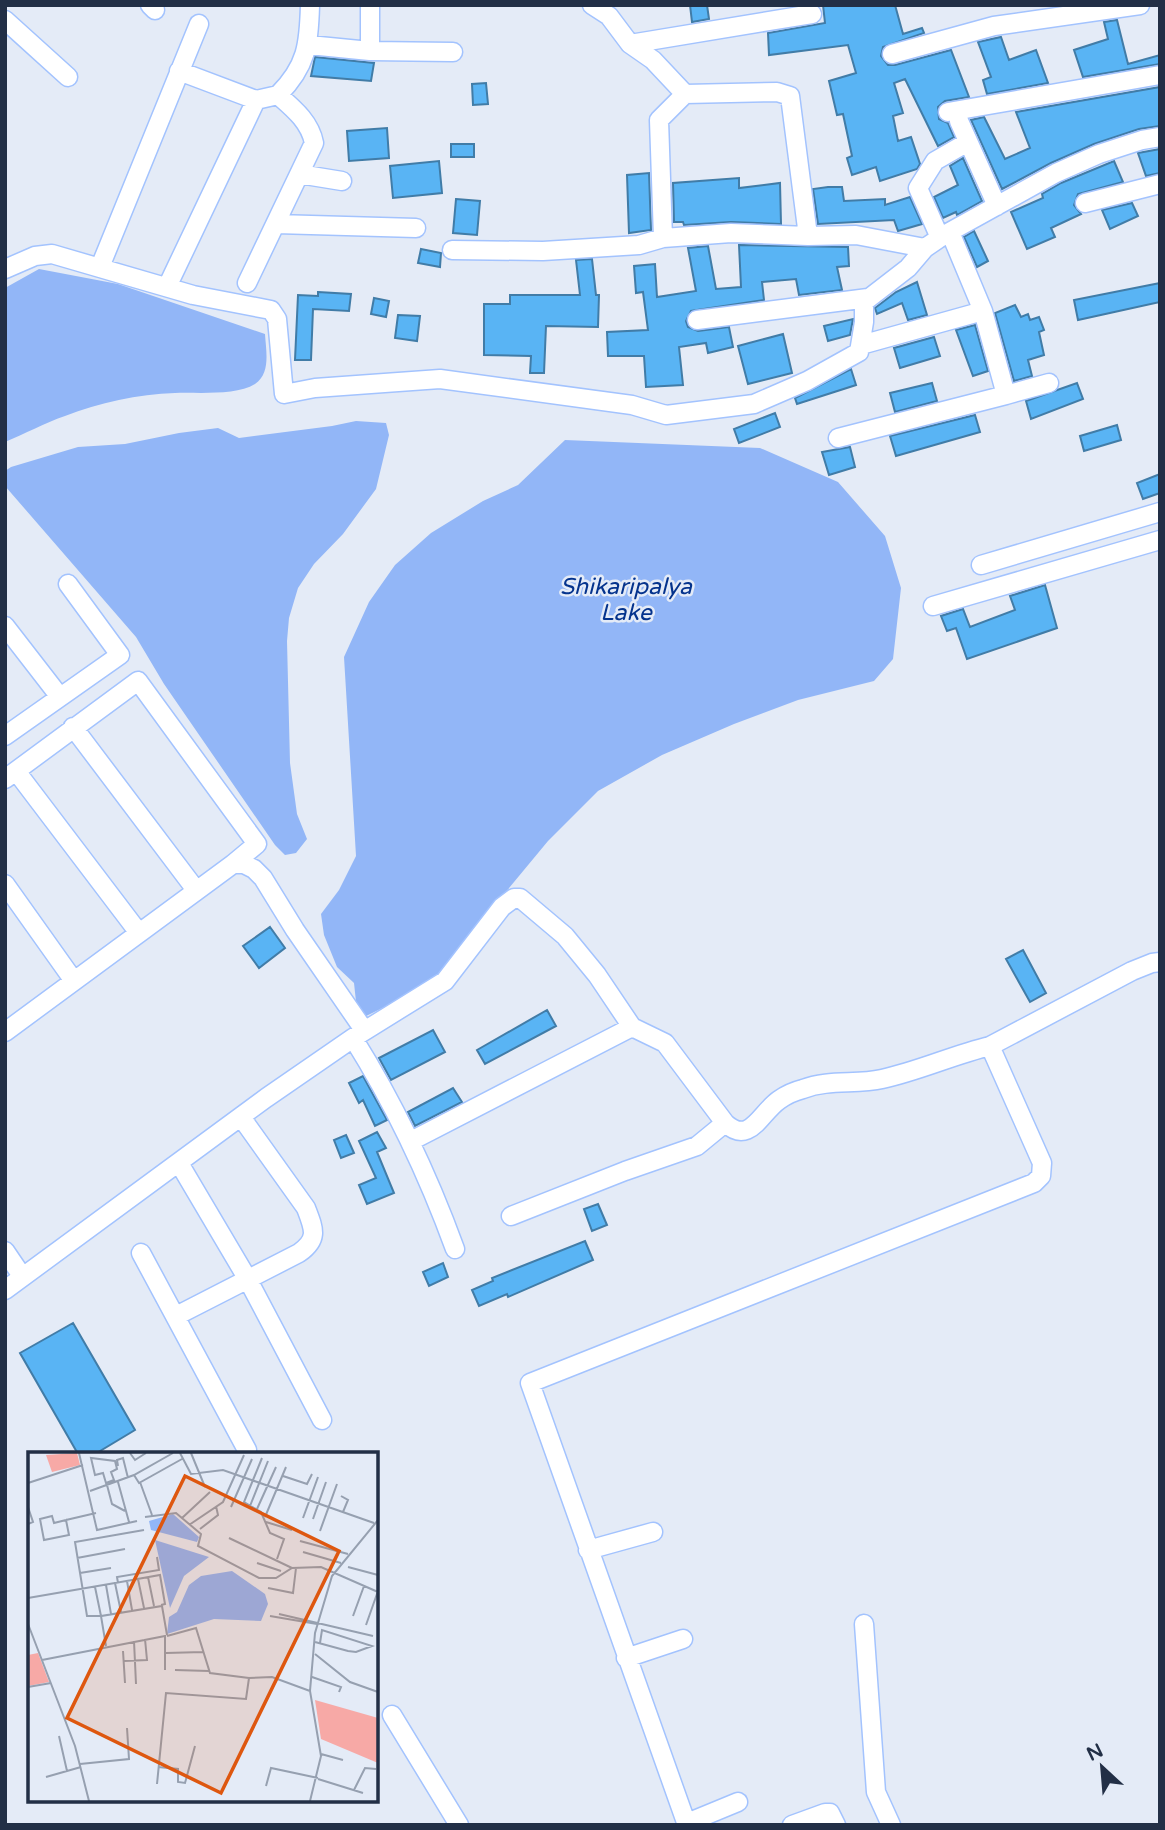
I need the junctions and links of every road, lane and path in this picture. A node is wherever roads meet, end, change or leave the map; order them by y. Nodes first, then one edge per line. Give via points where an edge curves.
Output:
1 (310, 5) edge
2 (370, 5) edge
3 (592, 5) edge
4 (1140, 5) edge
5 (609, 11) edge
6 (812, 13) dead end
7 (5, 20) edge
8 (198, 24) dead end
9 (630, 44) junction
10 (309, 45) junction
11 (370, 51) junction
12 (453, 52) dead end
13 (892, 54) dead end
14 (179, 71) junction
15 (1160, 75) edge
16 (68, 77) dead end
17 (685, 94) junction
18 (278, 95) junction
19 (256, 100) junction
20 (1160, 137) edge
21 (968, 142) junction
22 (299, 174) junction
23 (342, 181) dead end
24 (1160, 184) edge
25 (1085, 203) dead end
26 (998, 206) junction
27 (276, 224) junction
28 (416, 228) dead end
29 (808, 236) junction
30 (663, 238) junction
31 (938, 240) junction
32 (452, 250) dead end
33 (100, 267) junction
34 (5, 269) edge
35 (247, 283) dead end
36 (167, 288) junction
37 (868, 298) junction
38 (983, 311) junction
39 (697, 320) dead end
40 (861, 345) junction
41 (1049, 383) dead end
42 (1006, 395) junction
43 (838, 438) dead end
44 (1160, 512) edge
45 (1160, 540) edge
46 (981, 565) dead end
47 (68, 584) dead end
48 (933, 606) dead end
49 (5, 626) edge
50 (120, 655) junction
51 (138, 681) junction
52 (60, 697) junction
53 (73, 727) junction
54 (5, 736) edge
55 (10, 775) edge
56 (233, 864) junction
57 (5, 884) edge
58 (196, 890) junction
59 (139, 933) junction
60 (1160, 962) edge
61 (74, 981) junction
62 (8, 1024) edge
63 (632, 1027) junction
64 (358, 1034) junction
65 (990, 1046) junction
66 (241, 1117) junction
67 (725, 1123) junction
68 (411, 1141) junction
69 (178, 1163) junction
70 (511, 1216) dead end
71 (456, 1249) dead end
72 (5, 1251) edge
73 (141, 1253) dead end
74 (22, 1276) junction
75 (247, 1278) junction
76 (5, 1290) edge
77 (176, 1316) junction
78 (322, 1420) dead end
79 (247, 1450) dead end
80 (653, 1532) dead end
81 (589, 1550) junction
82 (864, 1624) dead end
83 (683, 1640) dead end
84 (626, 1658) junction
85 (392, 1716) dead end
86 (738, 1802) dead end
87 (687, 1824) edge
88 (459, 1825) edge
89 (792, 1825) edge
90 (836, 1825) edge
91 (891, 1825) edge

1 - 10 street
2 - 11 street
3 - 5 street
4 - 13 street via 994,26
5 - 9 street
6 - 9 street
7 - 16 street
8 - 14 street
9 - 17 street via 653,60
10 - 11 street
10 - 18 street
11 - 12 street
14 - 19 street
14 - 33 street
15 - 21 street via 953,117
17 - 29 street via 778,92 790,96
17 - 30 street via 659,120
18 - 19 street
18 - 22 street via 312,133 314,143
19 - 36 street
20 - 26 street via 1099,154
21 - 26 street
21 - 31 street via 935,161 918,188
22 - 23 street
22 - 27 street
24 - 25 street
26 - 31 street
27 - 28 street
27 - 35 street
29 - 30 street via 731,233
29 - 31 street
30 - 32 street via 639,245 542,251
31 - 37 street
31 - 38 street
33 - 34 street via 52,254
33 - 36 street
36 - 40 street via 271,310 277,319 284,394 440,379 632,405 666,415 754,404 807,381 859,352
37 - 39 street
37 - 40 street
38 - 40 street
38 - 42 street
41 - 42 street
42 - 43 street
44 - 46 street
45 - 48 street
47 - 50 street
49 - 52 street
50 - 51 street
50 - 52 street
51 - 53 street
51 - 56 street via 257,844
52 - 54 street
53 - 55 street
53 - 58 street
55 - 59 street
56 - 58 street
56 - 64 street via 244,864 263,878
57 - 61 street
58 - 59 street
59 - 61 street
60 - 65 street via 1132,971
61 - 62 street
63 - 64 street via 565,936 526,900 514,898 445,981
63 - 67 street via 665,1043
63 - 68 street
64 - 66 street
64 - 68 street
65 - 67 street via 878,1080 804,1088 779,1100 752,1127 740,1132
65 - 81 street via 1042,1163 1041,1175 1034,1183 530,1383
66 - 69 street
66 - 75 street via 306,1208 314,1237 299,1254
67 - 70 street via 697,1146
68 - 71 street
69 - 74 street
69 - 75 street
72 - 74 street
73 - 77 street
74 - 76 street
75 - 77 street
75 - 78 street
77 - 79 street
80 - 81 street
81 - 84 street
82 - 91 street via 876,1792
83 - 84 street
84 - 87 street
85 - 88 street
86 - 87 street
89 - 90 street via 825,1813 830,1813

